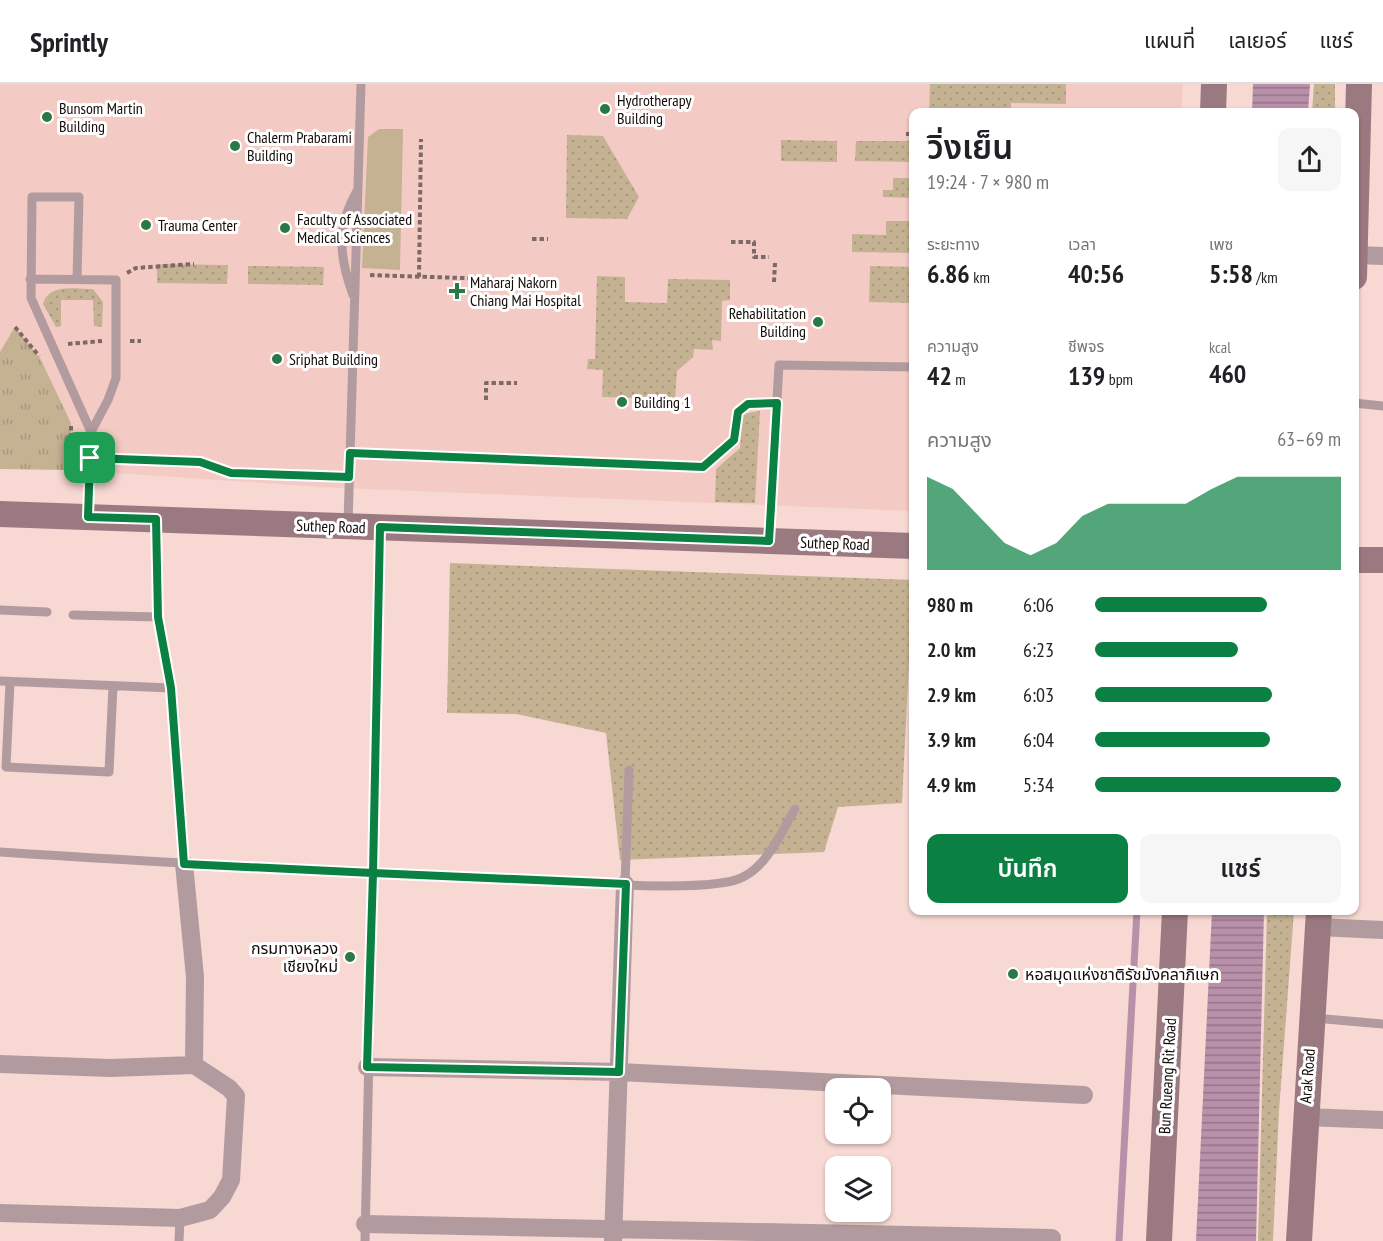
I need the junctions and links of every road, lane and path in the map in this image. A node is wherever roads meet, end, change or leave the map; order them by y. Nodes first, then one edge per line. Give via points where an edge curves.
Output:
1 (361, 84) edge
2 (1214, 84) edge
3 (1359, 84) edge
4 (1213, 108) edge
5 (1358, 108) edge
6 (421, 139) dead end
7 (358, 189) junction
8 (532, 238) dead end
9 (548, 238) dead end
10 (731, 242) dead end
11 (1359, 255) edge
12 (1383, 256) edge
13 (769, 257) dead end
14 (775, 263) dead end
15 (194, 264) dead end
16 (355, 275) junction
17 (419, 277) junction
18 (30, 279) junction
19 (77, 279) junction
20 (116, 280) junction
21 (522, 280) dead end
22 (774, 282) dead end
23 (354, 300) junction
24 (15, 327) dead end
25 (116, 340) junction
26 (141, 341) dead end
27 (52, 345) junction
28 (31, 346) junction
29 (40, 358) dead end
30 (909, 367) edge
31 (518, 383) dead end
32 (486, 400) dead end
33 (777, 403) junction
34 (1359, 404) edge
35 (1383, 406) edge
36 (70, 423) dead end
37 (91, 432) junction
38 (350, 453) junction
39 (90, 458) junction
40 (349, 477) junction
41 (70, 479) dead end
42 (0, 514) edge
43 (88, 517) junction
44 (156, 519) junction
45 (348, 526) junction
46 (380, 527) junction
47 (769, 541) junction
48 (909, 546) edge
49 (1359, 560) edge
50 (1383, 560) edge
51 (0, 610) edge
52 (47, 612) dead end
53 (73, 615) dead end
54 (158, 617) junction
55 (5, 681) edge
56 (113, 686) junction
57 (171, 688) junction
58 (629, 770) dead end
59 (795, 809) dead end
60 (0, 852) edge
61 (184, 864) junction
62 (373, 873) junction
63 (626, 884) junction
64 (1175, 915) edge
65 (1319, 919) edge
66 (1383, 930) edge
67 (1312, 1018) junction
68 (1383, 1024) edge
69 (0, 1064) edge
70 (194, 1065) junction
71 (367, 1067) junction
72 (619, 1072) junction
73 (1084, 1095) dead end
74 (1305, 1117) junction
75 (1383, 1120) edge
76 (0, 1214) edge
77 (180, 1218) junction
78 (365, 1232) edge
79 (613, 1235) edge
80 (1052, 1238) dead end
81 (179, 1241) edge
82 (1159, 1241) edge
83 (1299, 1241) edge

1 - 7 lane
2 - 4 main road
3 - 5 main road
6 - 17 path
7 - 16 lane
7 - 23 lane via 344,214 342,264
8 - 9 path
10 - 13 path via 754,242 754,257
11 - 12 street
14 - 22 path
15 - 20 path via 136,268
16 - 17 path
16 - 23 lane
17 - 21 path
18 - 19 lane
18 - 19 lane via 32,197 79,197
18 - 27 lane via 31,298
19 - 20 lane
20 - 25 lane
23 - 38 lane
24 - 28 path
25 - 26 path
25 - 27 path
25 - 37 lane via 116,378
27 - 28 path
27 - 37 lane
28 - 29 path
30 - 33 lane via 778,365
31 - 32 path via 486,383
33 - 38 lane via 748,404 738,412 734,440 703,467
33 - 47 lane
34 - 35 lane
36 - 41 path
37 - 39 lane
38 - 40 lane
39 - 40 lane via 200,462 231,473
39 - 43 lane
40 - 45 lane
42 - 43 main road, Suthep Road
43 - 44 main road, Suthep Road
44 - 45 main road, Suthep Road
44 - 54 lane
45 - 46 main road, Suthep Road
46 - 47 main road, Suthep Road
46 - 62 lane
47 - 48 main road, Suthep Road
49 - 50 main road
51 - 52 lane
53 - 54 lane
54 - 57 lane
55 - 56 lane
55 - 56 lane via 6,767 109,772
56 - 57 lane
57 - 61 lane
58 - 63 lane
59 - 63 lane via 763,862 743,878 709,884
60 - 61 lane
61 - 62 lane
61 - 70 street via 195,976
62 - 63 lane
62 - 71 lane
63 - 72 street
64 - 82 main road, Bun Rueang Rit Road
65 - 66 street
65 - 67 main road, Arak Road
67 - 68 lane
67 - 74 main road, Arak Road
69 - 70 street via 110,1068
70 - 77 street via 236,1096 231,1180 210,1210
71 - 72 street
71 - 78 lane
72 - 73 street
72 - 79 street
74 - 75 street
74 - 83 main road, Arak Road
76 - 77 street
77 - 81 lane
78 - 79 street
79 - 80 street

